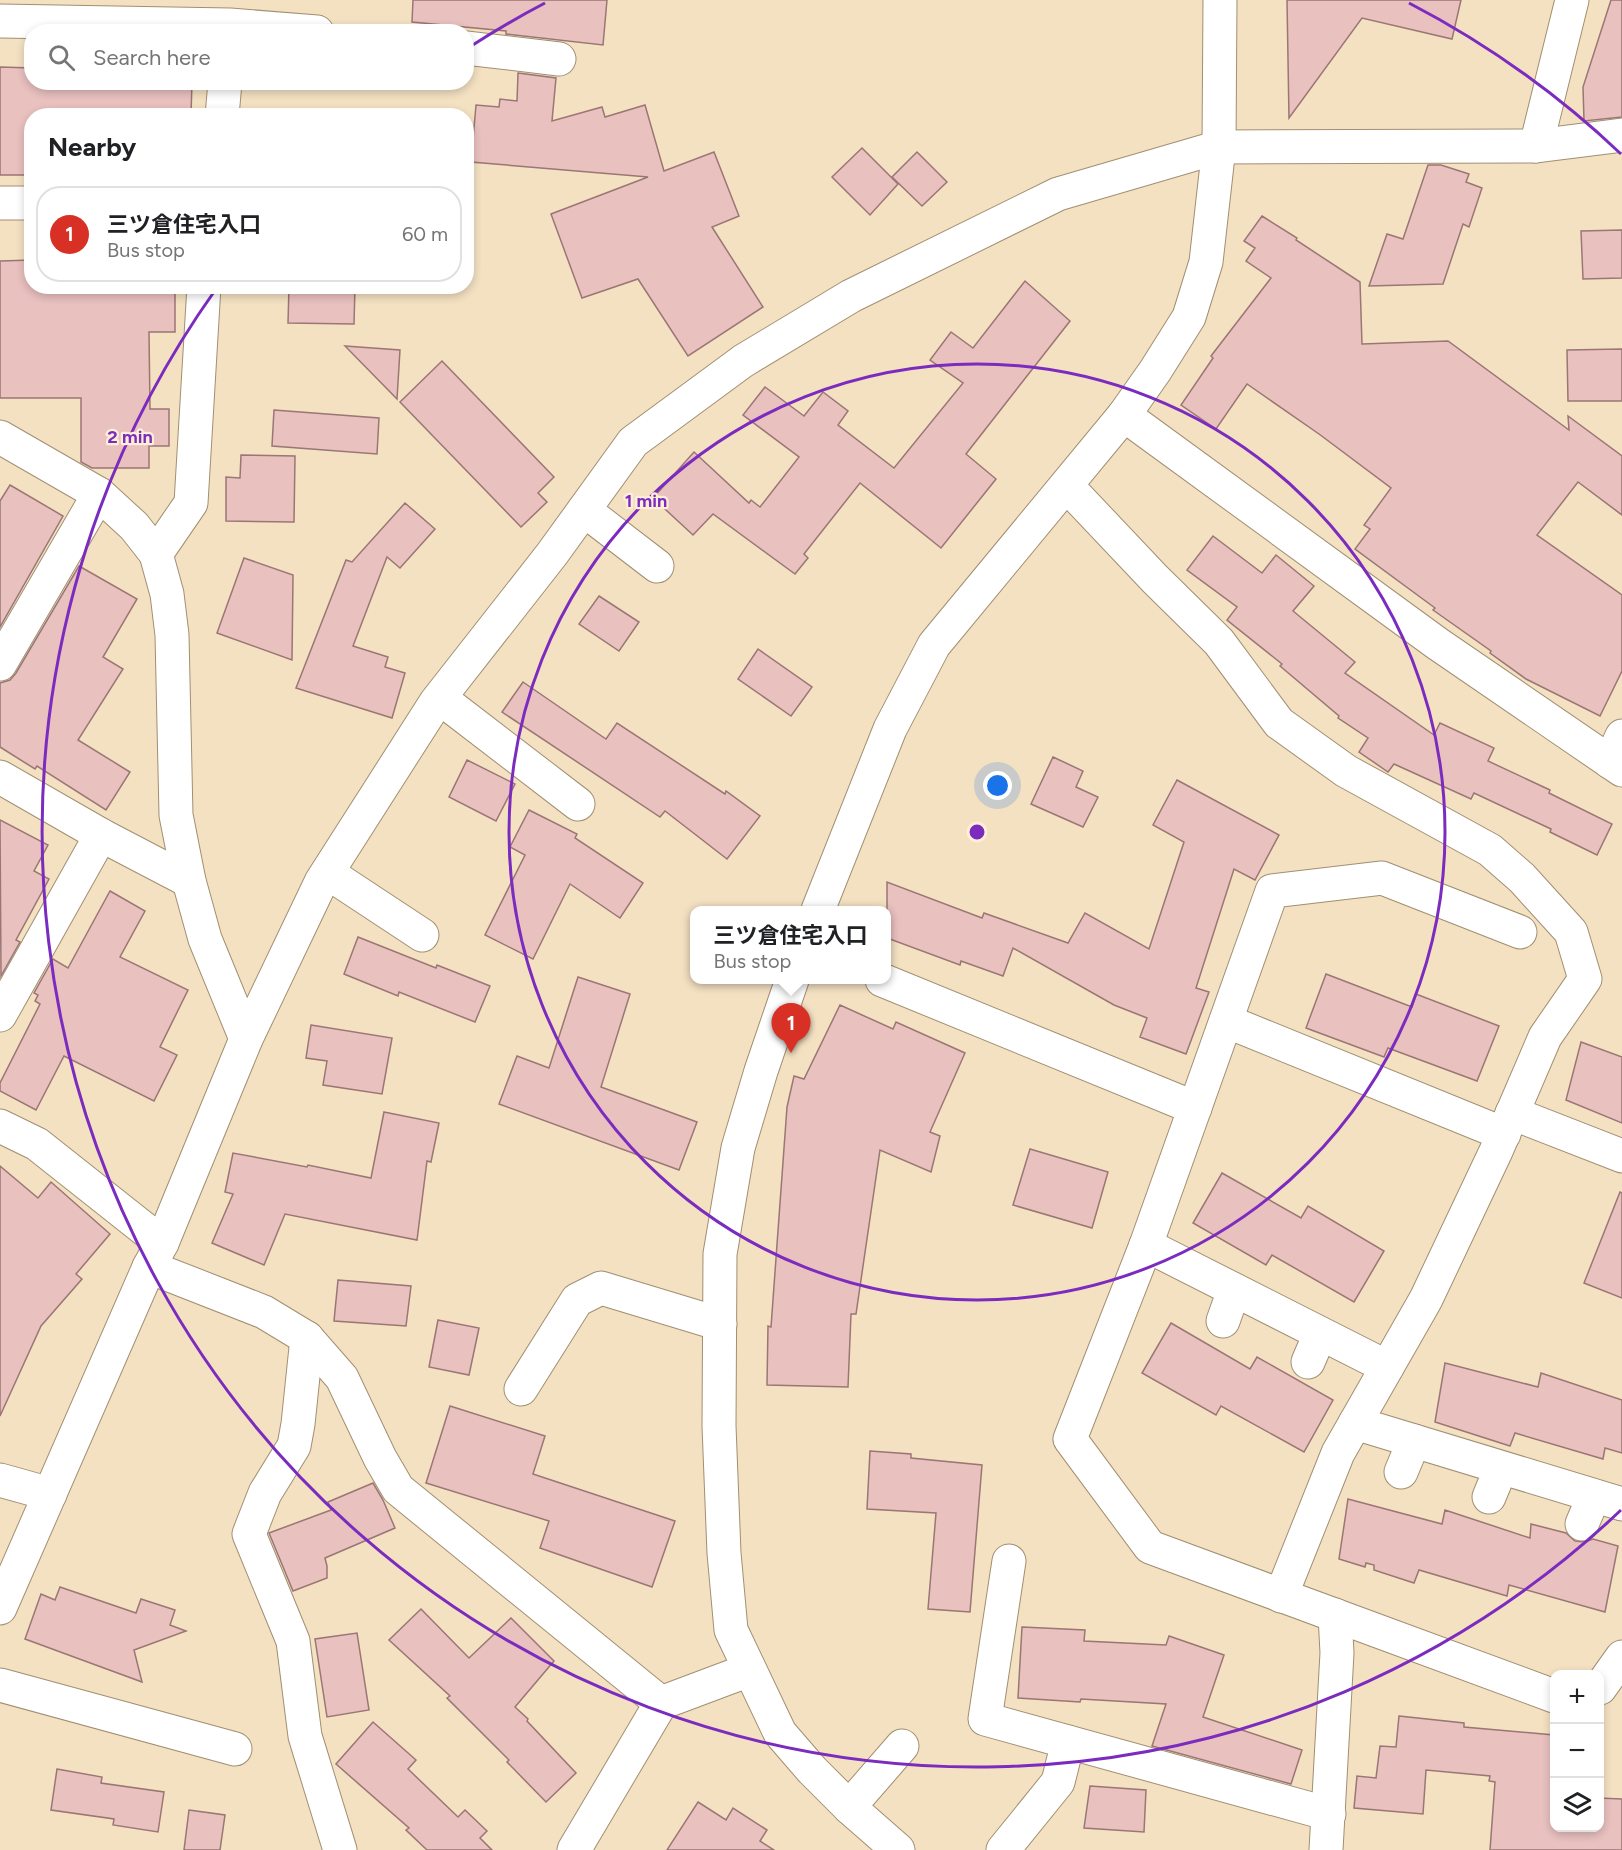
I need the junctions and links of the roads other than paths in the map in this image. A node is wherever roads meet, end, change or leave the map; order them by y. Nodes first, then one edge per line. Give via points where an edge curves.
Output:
1 (1220, 0) edge
2 (1572, 0) edge
3 (232, 19) edge
4 (0, 21) edge
5 (265, 24) edge
6 (474, 49) edge
7 (559, 59) dead end
8 (224, 90) edge
9 (223, 108) edge
10 (1622, 135) edge
11 (1536, 146) junction
12 (1219, 147) junction
13 (0, 203) edge
14 (24, 203) edge
15 (204, 294) edge
16 (1124, 415) junction
17 (0, 437) edge
18 (1067, 486) junction
19 (99, 494) junction
20 (584, 510) junction
21 (156, 554) junction
22 (657, 566) dead end
23 (0, 664) edge
24 (440, 698) junction
25 (1618, 756) edge
26 (0, 777) edge
27 (578, 804) dead end
28 (101, 835) junction
29 (328, 873) junction
30 (189, 881) junction
31 (820, 906) edge
32 (1520, 932) dead end
33 (422, 935) dead end
34 (791, 984) edge
35 (891, 984) edge
36 (0, 1015) edge
37 (1226, 1021) junction
38 (246, 1039) junction
39 (1195, 1108) junction
40 (1508, 1124) junction
41 (0, 1126) edge
42 (1622, 1156) edge
43 (1146, 1245) junction
44 (156, 1255) junction
45 (1234, 1290) junction
46 (1223, 1321) dead end
47 (720, 1324) junction
48 (307, 1338) junction
49 (1387, 1367) junction
50 (521, 1389) dead end
51 (1355, 1423) junction
52 (1414, 1441) junction
53 (1401, 1472) dead end
54 (0, 1480) edge
55 (50, 1494) junction
56 (1599, 1508) edge
57 (1009, 1561) dead end
58 (1281, 1596) junction
59 (0, 1608) edge
60 (1335, 1615) junction
61 (1622, 1657) edge
62 (749, 1670) junction
63 (1604, 1681) edge
64 (0, 1685) edge
65 (1550, 1695) edge
66 (662, 1703) junction
67 (1068, 1742) junction
68 (902, 1746) dead end
69 (235, 1749) dead end
70 (849, 1807) junction
71 (1329, 1814) junction
72 (340, 1850) edge
73 (574, 1850) edge
74 (898, 1850) edge
75 (1003, 1850) edge
76 (1326, 1850) edge

1 - 12 street
2 - 11 street
3 - 4 street
3 - 5 street
6 - 7 street
8 - 9 street
10 - 11 street
11 - 12 street
12 - 16 street via 1206,262 1189,317
12 - 20 street via 1058,194 851,296 743,361 633,442
13 - 14 street
15 - 21 street via 191,503
16 - 18 street
16 - 25 street via 1438,644
17 - 19 street
18 - 31 street via 934,645 890,729
18 - 40 street via 1219,642 1279,723 1346,771 1490,850 1522,878 1571,932 1585,979 1545,1037
19 - 21 street via 134,526
19 - 23 street
20 - 22 street
20 - 24 street
21 - 30 street via 167,594 172,635 176,815
24 - 27 street
24 - 29 street
26 - 28 street
28 - 30 street
28 - 36 street
29 - 33 street
29 - 38 street
30 - 38 street via 205,939
32 - 37 street via 1382,878 1272,891
34 - 47 street via 738,1148 720,1254
35 - 39 street
37 - 39 street
37 - 40 street
38 - 44 street
39 - 43 street
40 - 42 street
40 - 49 street via 1426,1299
41 - 44 street via 37,1144
43 - 45 street
43 - 58 street via 1070,1439 1150,1547
44 - 48 street
44 - 55 street
45 - 46 street
45 - 49 street via 1314,1348
47 - 50 street via 601,1288 577,1300
47 - 62 street via 724,1553 731,1630
48 - 66 street via 342,1378 398,1489
48 - 72 street via 294,1446 265,1493 249,1534 292,1641 305,1736
49 - 51 street
51 - 52 street
51 - 58 street via 1338,1453
52 - 53 street
52 - 56 street via 1495,1482
54 - 55 street
55 - 59 street
57 - 67 street via 985,1719
58 - 60 street
60 - 65 street
60 - 71 street
61 - 63 street
62 - 66 street
62 - 70 street via 780,1733
64 - 69 street
66 - 73 street
67 - 71 street
67 - 75 street via 1058,1782
68 - 70 street
70 - 74 street
71 - 76 street

